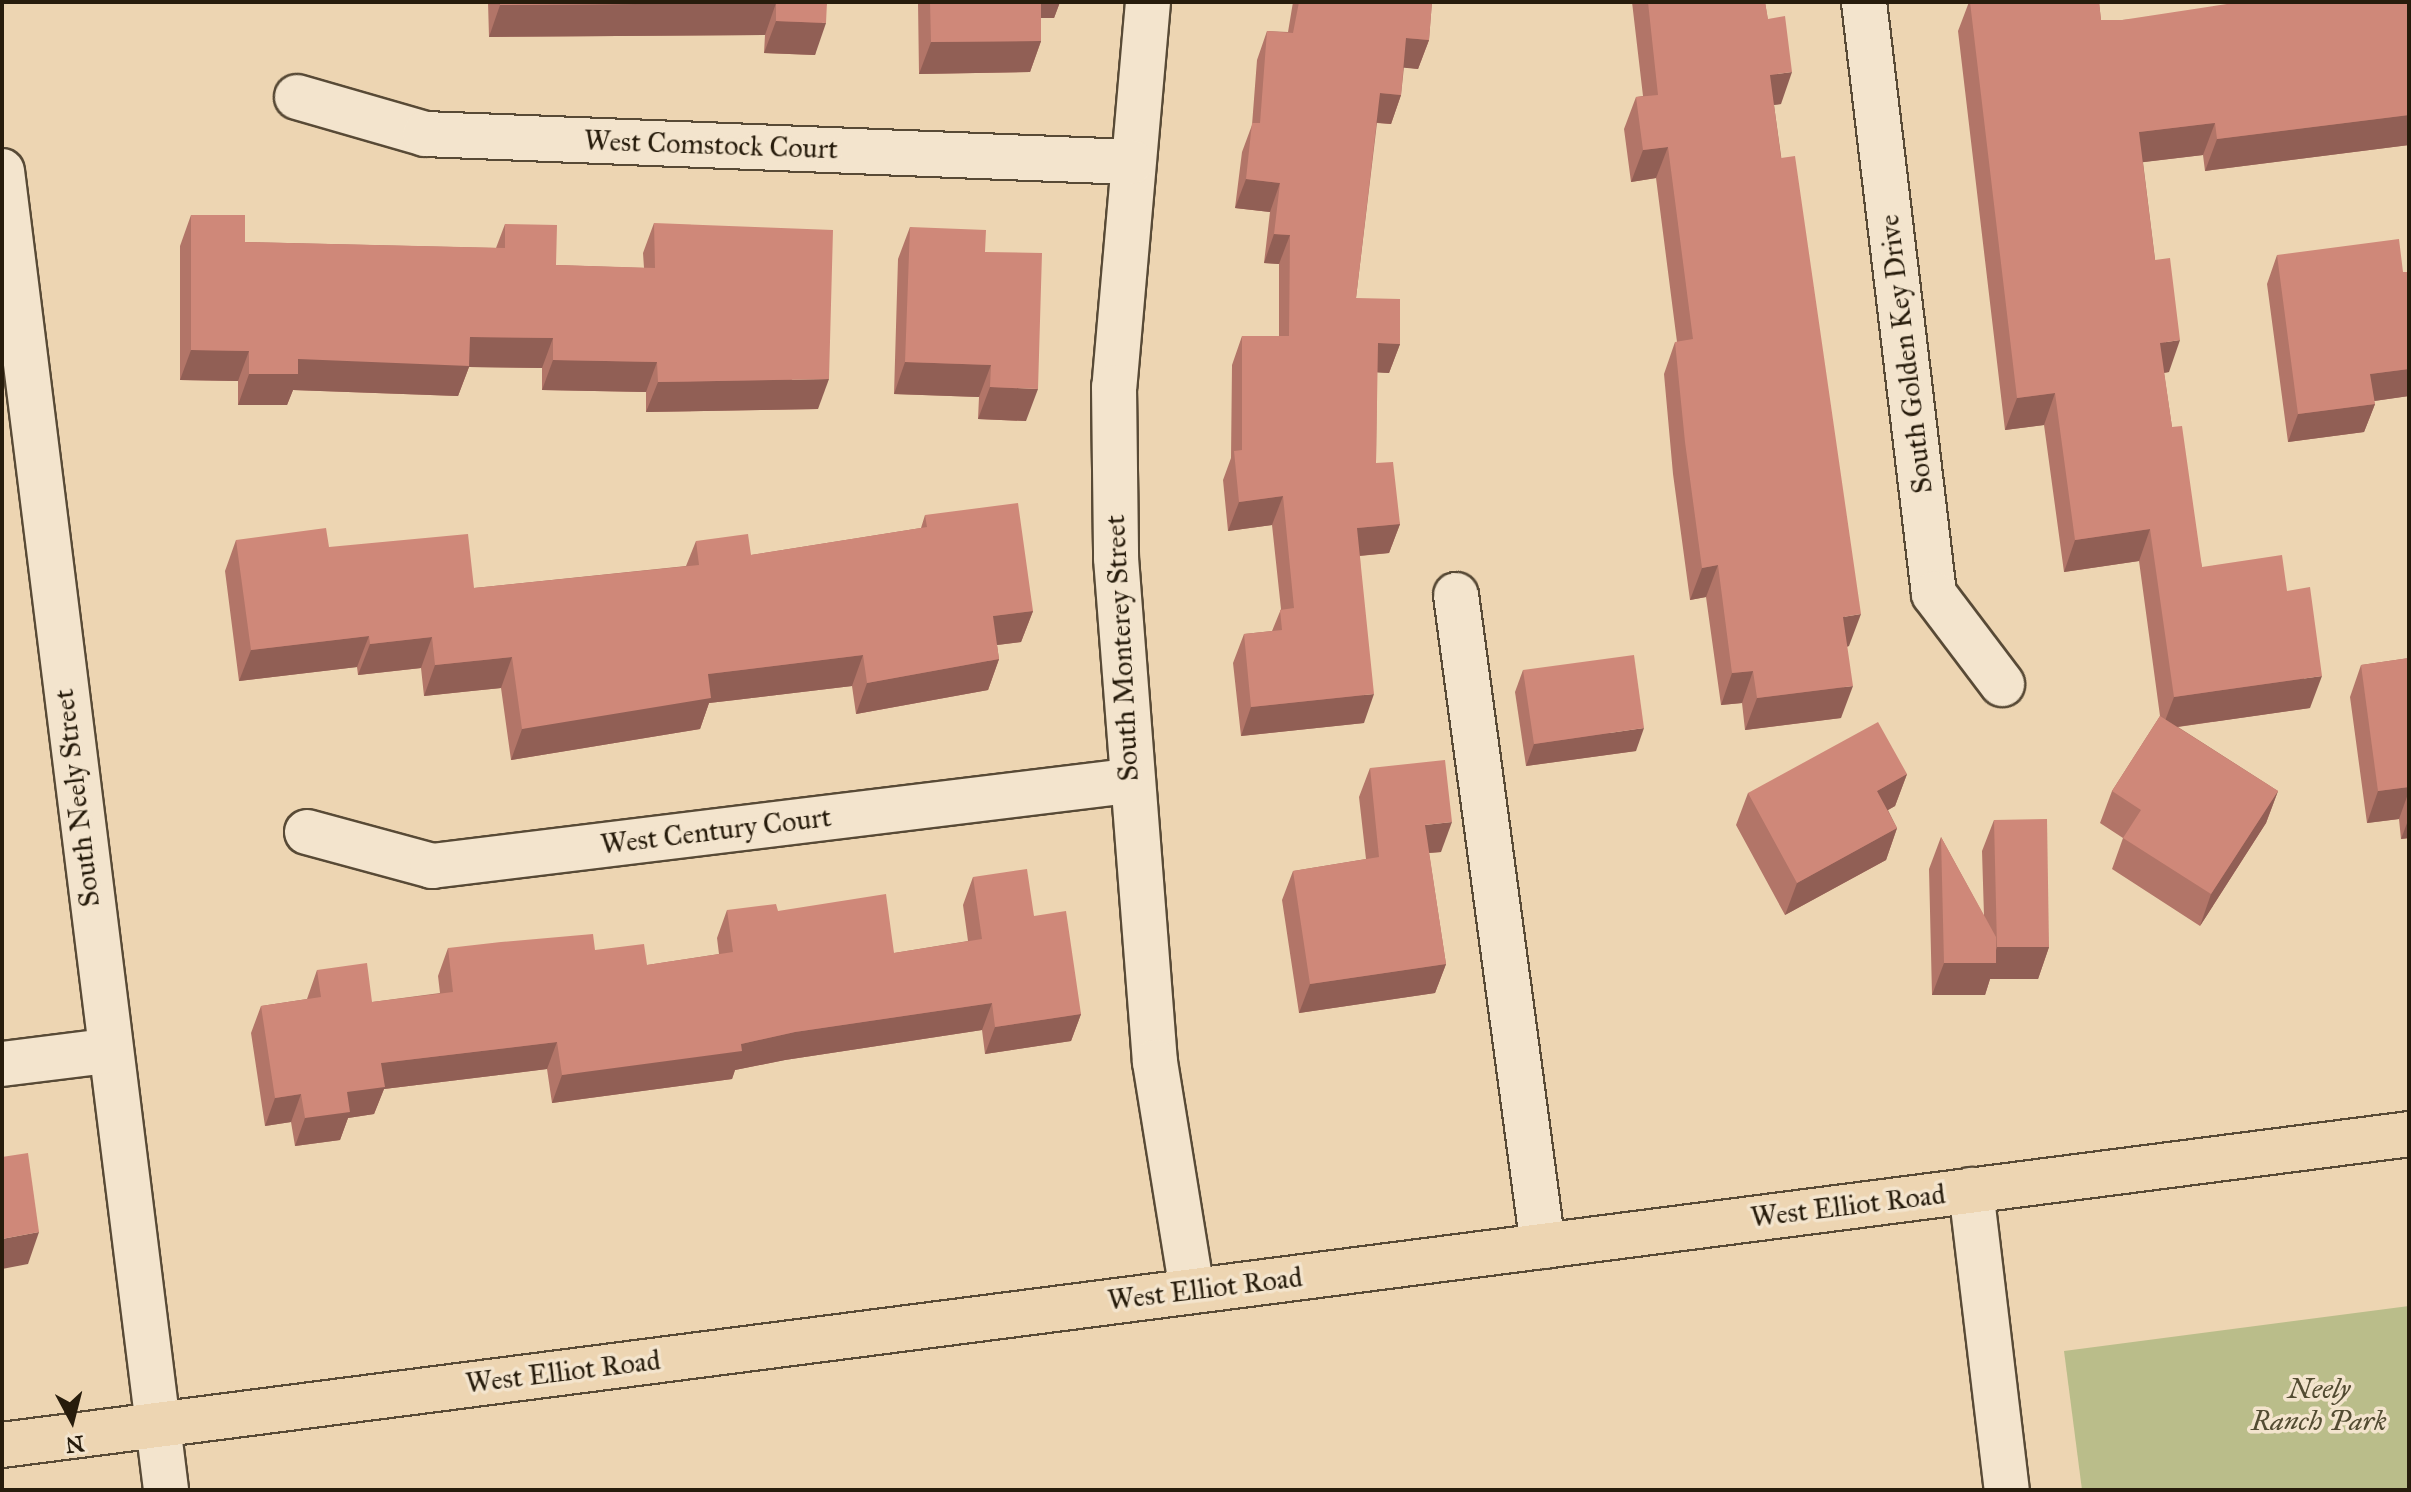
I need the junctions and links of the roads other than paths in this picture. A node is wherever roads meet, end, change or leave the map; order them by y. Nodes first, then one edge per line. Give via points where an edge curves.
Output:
1 (1148, 2) edge
2 (1864, 2) edge
3 (297, 97) dead end
4 (1131, 162) junction
5 (2, 171) edge
6 (1456, 595) dead end
7 (2002, 684) dead end
8 (1127, 781) junction
9 (307, 832) dead end
10 (107, 1051) junction
11 (2, 1064) edge
12 (2409, 1134) edge
13 (1971, 1190) junction
14 (1543, 1246) junction
15 (1192, 1290) junction
16 (155, 1425) junction
17 (2, 1445) edge
18 (166, 1490) edge
19 (2007, 1490) edge

1 - 4 street, South Monterey Street
2 - 7 street, South Golden Key Drive via 1934,594
3 - 4 street, West Comstock Court via 425,134
4 - 8 street, South Monterey Street via 1114,387
5 - 10 street, South Neely Street
6 - 14 street
8 - 9 street, West Century Court via 432,866
8 - 15 street, South Monterey Street via 1155,1062
10 - 11 street
10 - 16 street, South Neely Street
12 - 13 main road, West Elliot Road
13 - 14 main road, West Elliot Road
13 - 19 street
14 - 15 main road, West Elliot Road
15 - 16 main road, West Elliot Road
16 - 17 main road, West Elliot Road
16 - 18 street, South Neely Street

